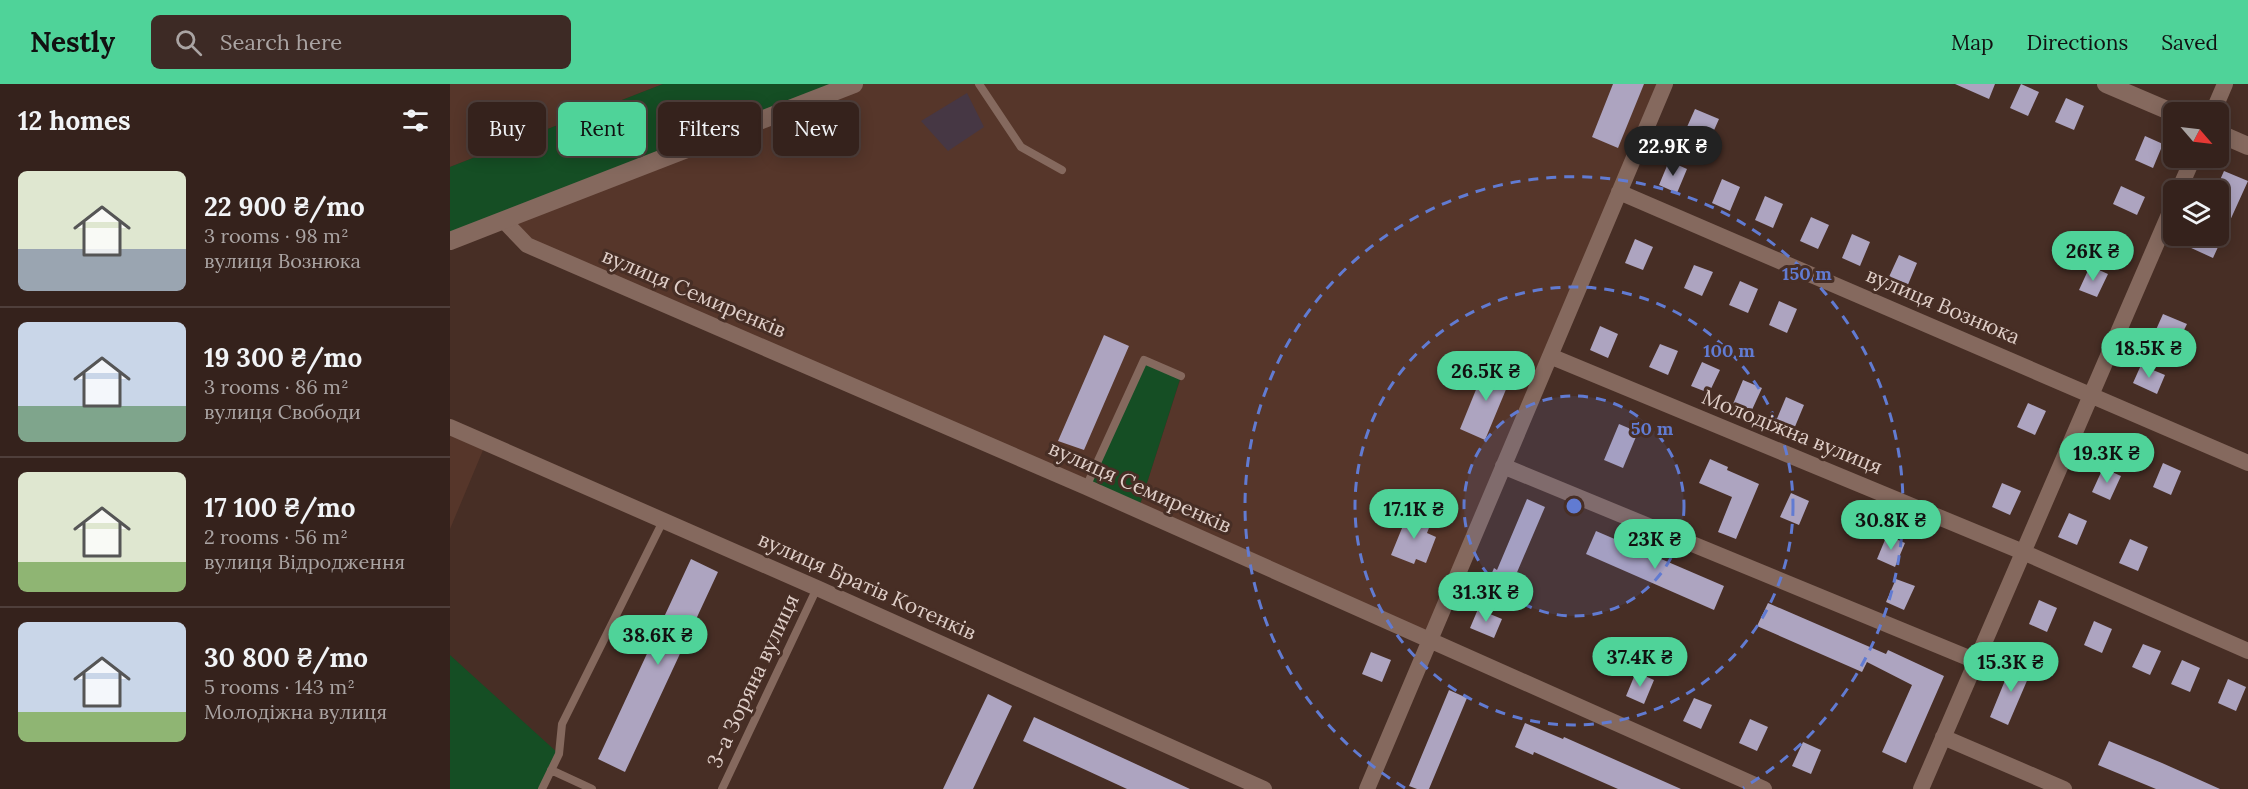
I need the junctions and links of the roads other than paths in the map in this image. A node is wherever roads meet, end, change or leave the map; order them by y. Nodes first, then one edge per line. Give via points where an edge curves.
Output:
1 (854, 84) edge
2 (979, 84) edge
3 (1665, 84) edge
4 (2106, 84) edge
5 (2225, 84) edge
6 (2217, 102) edge
7 (2163, 108) edge
8 (2229, 138) edge
9 (2248, 146) edge
10 (1062, 170) dead end
11 (1619, 192) junction
12 (504, 221) junction
13 (2163, 228) edge
14 (450, 241) edge
15 (1550, 356) junction
16 (1181, 376) dead end
17 (2090, 394) junction
18 (450, 427) edge
19 (2248, 463) edge
20 (1503, 466) junction
21 (1086, 487) junction
22 (663, 521) junction
23 (2023, 552) junction
24 (817, 588) junction
25 (1430, 641) junction
26 (2248, 651) edge
27 (1976, 661) junction
28 (1943, 737) junction
29 (551, 771) junction
30 (542, 789) edge
31 (591, 789) edge
32 (722, 789) edge
33 (1264, 789) edge
34 (1366, 789) edge
35 (1764, 789) edge
36 (1921, 789) edge
37 (2064, 789) edge

1 - 12 main road
2 - 10 lane via 1021,147
3 - 11 street
4 - 7 main road
5 - 6 street
8 - 9 main road
11 - 15 street
11 - 17 street, вулиця Вознюка
12 - 14 main road
12 - 21 street, вулиця Семиренків via 527,245
13 - 17 street
15 - 20 street
15 - 23 street, Молодіжна вулиця
16 - 21 lane via 1144,360
17 - 19 street, вулиця Вознюка
17 - 23 street
18 - 22 street, вулиця Братів Котенків
20 - 25 street
20 - 27 street
21 - 25 street, вулиця Семиренків
22 - 24 street, вулиця Братів Котенків
22 - 29 lane via 562,724 559,754
23 - 26 street, Молодіжна вулиця
23 - 27 street
24 - 32 lane, 3-а Зоряна вулиця
24 - 33 street, вулиця Братів Котенків
25 - 34 street
25 - 35 street, вулиця Семиренків
27 - 28 street
28 - 36 street
28 - 37 street
29 - 30 lane
29 - 31 lane

